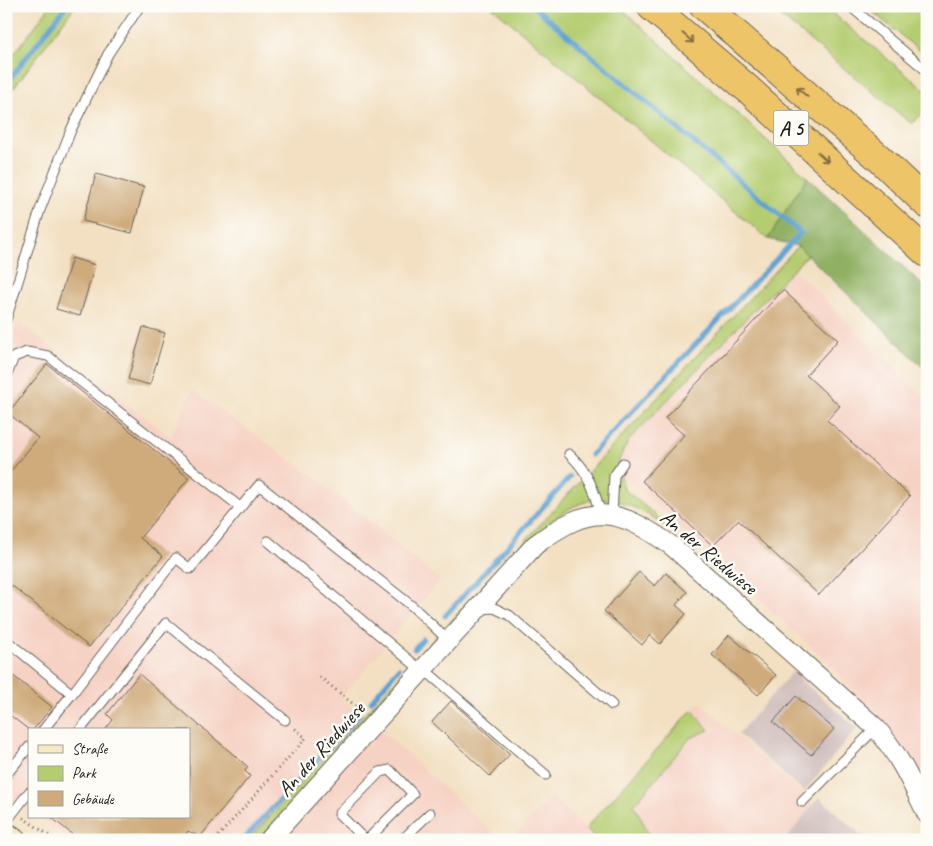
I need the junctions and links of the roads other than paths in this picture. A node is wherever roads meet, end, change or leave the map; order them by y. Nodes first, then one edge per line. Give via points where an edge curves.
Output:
1 (140, 6) edge
2 (651, 6) edge
3 (704, 6) edge
4 (850, 6) edge
5 (927, 71) edge
6 (879, 158) junction
7 (927, 183) edge
8 (927, 204) edge
9 (927, 253) edge
10 (6, 320) edge
11 (6, 377) edge
12 (569, 454) dead end
13 (623, 463) dead end
14 (240, 507) junction
15 (606, 515) junction
16 (268, 541) dead end
17 (477, 610) junction
18 (6, 640) edge
19 (449, 641) junction
20 (422, 671) junction
21 (72, 694) junction
22 (612, 705) dead end
23 (285, 720) road end
24 (45, 728) edge
25 (82, 728) edge
26 (876, 728) junction
27 (28, 748) edge
28 (6, 775) edge
29 (546, 775) dead end
30 (28, 793) edge
31 (802, 802) dead end
32 (430, 813) dead end
33 (927, 814) edge
34 (6, 822) edge
35 (6, 836) edge
36 (12, 840) edge
37 (269, 840) edge
38 (366, 840) edge
39 (402, 840) edge

1 - 10 lane via 108,54 71,130 40,210
2 -> 9 highway, A 5 via 749,90
6 -> 3 highway, A 5
4 - 5 lane
6 - 7 highway
6 - 8 highway, A 5
11 - 14 lane via 14,357 26,352 48,356
12 - 15 lane via 589,480
13 - 15 lane via 614,476
14 - 19 lane via 259,485 412,606
14 - 21 lane via 190,569 176,558
15 - 17 street, An der Riedwiese via 579,518 555,530 535,545
15 - 26 street, An der Riedwiese via 642,525 672,546
16 - 20 lane
17 - 19 street, An der Riedwiese
17 - 22 lane via 494,608 510,615
18 - 21 lane
19 - 20 street, An der Riedwiese
20 - 29 lane via 432,676
20 - 37 street, An der Riedwiese
21 - 24 lane
23 - 25 lane via 166,623
26 - 31 lane
26 - 33 street, An der Riedwiese via 908,772
27 - 28 lane
30 - 34 lane
32 - 39 lane
35 - 36 street
38 - 38 lane via 339,814 380,772 390,770 413,794

